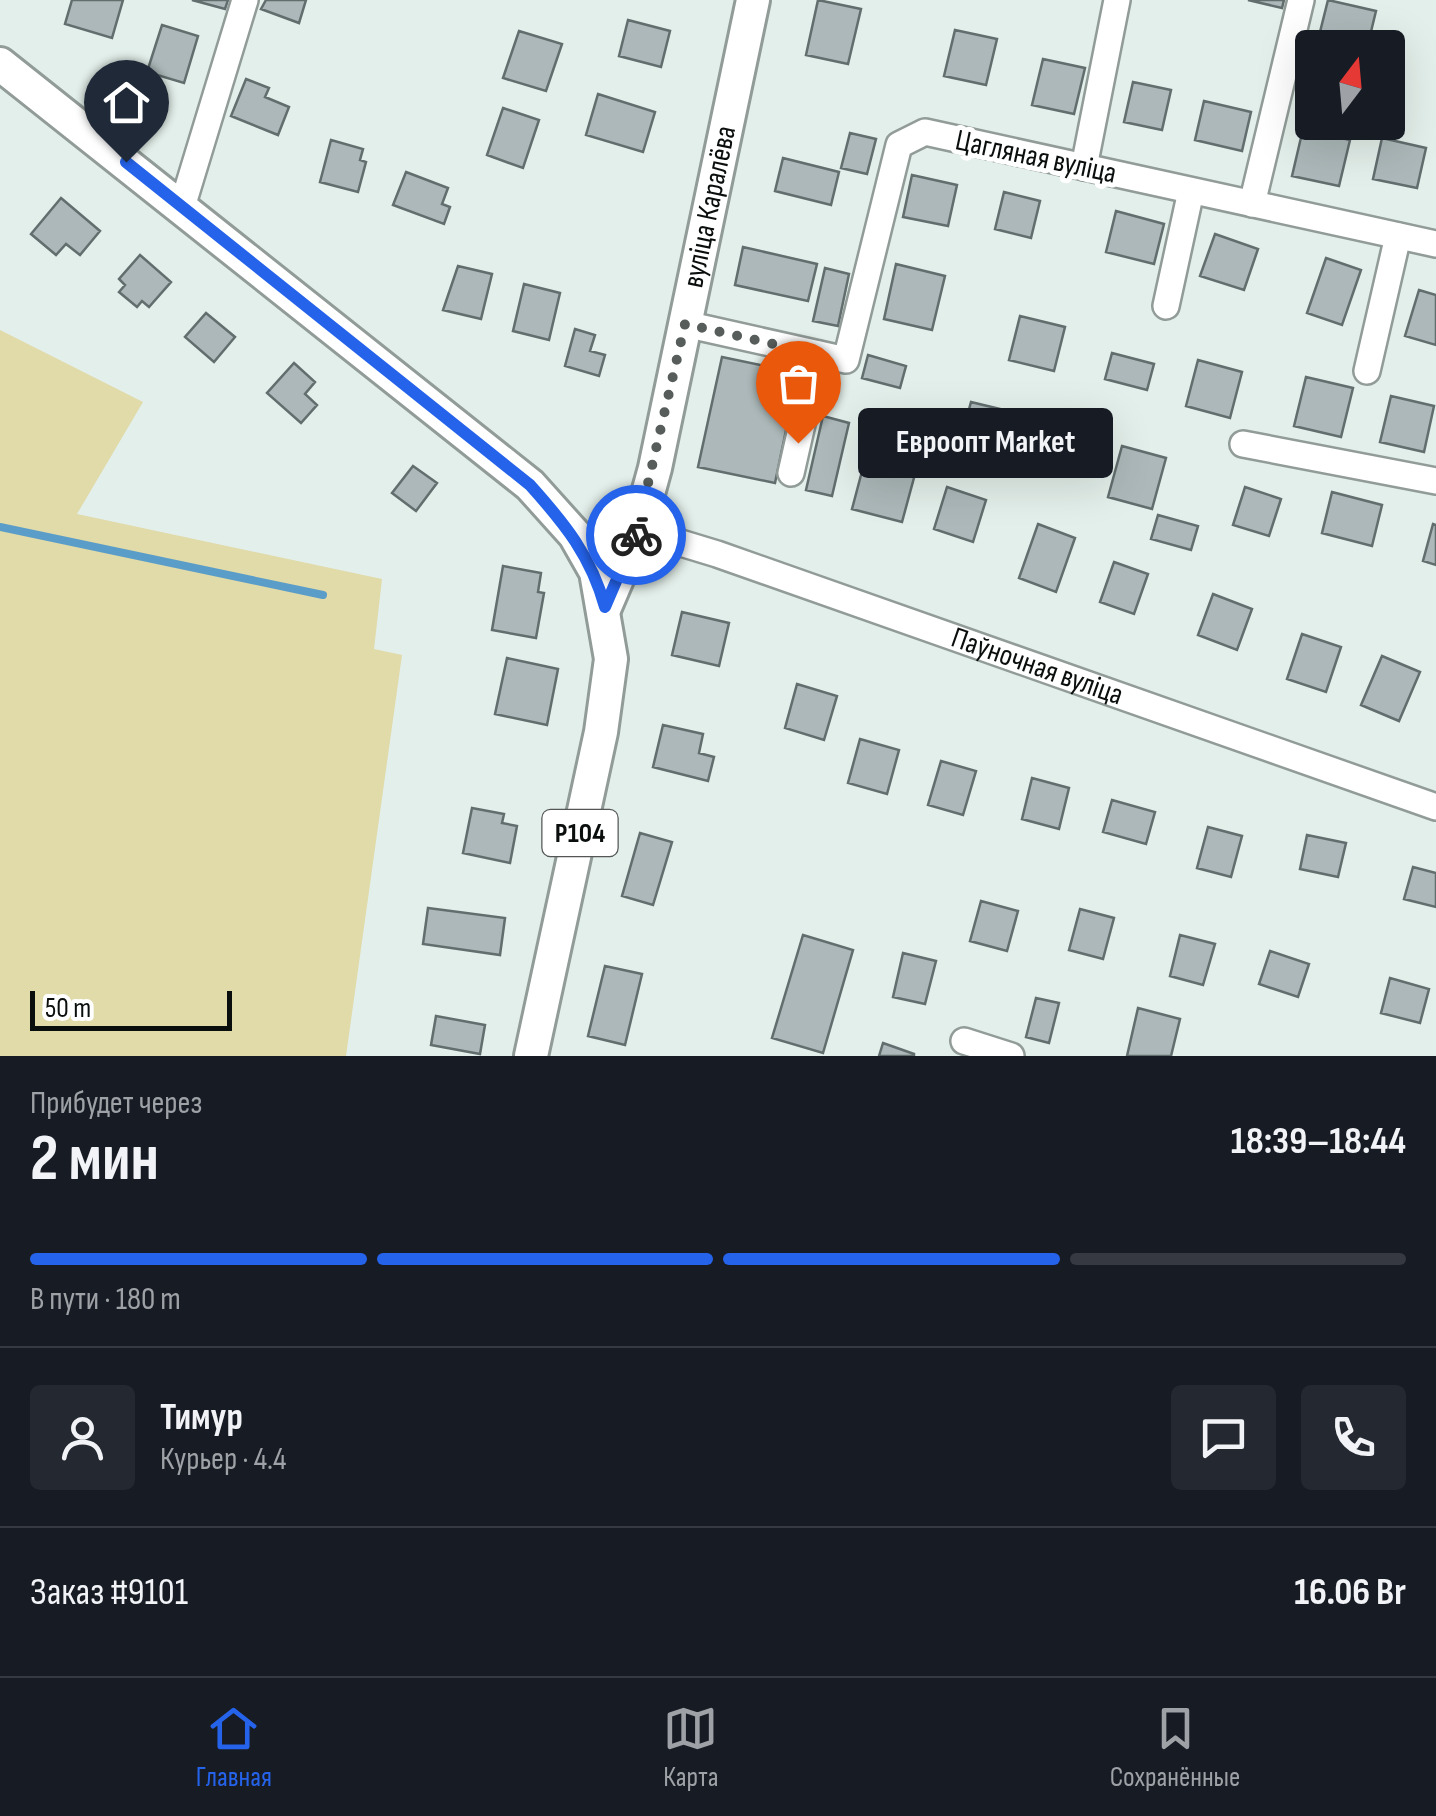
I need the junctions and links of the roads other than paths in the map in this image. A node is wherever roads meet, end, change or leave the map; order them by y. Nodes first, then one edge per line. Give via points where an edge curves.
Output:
1 (245, 0) edge
2 (753, 0) edge
3 (1117, 0) edge
4 (1301, 0) edge
5 (0, 64) edge
6 (1084, 167) junction
7 (1191, 191) junction
8 (1252, 204) junction
9 (182, 207) junction
10 (1398, 236) junction
11 (1435, 237) edge
12 (1166, 306) dead end
13 (685, 324) junction
14 (818, 354) junction
15 (1367, 371) dead end
16 (1243, 444) dead end
17 (791, 473) dead end
18 (1436, 482) edge
19 (638, 530) junction
20 (605, 607) junction
21 (1436, 807) edge
22 (964, 1042) dead end
23 (531, 1056) edge
24 (1011, 1056) edge

1 - 9 street
2 - 13 main road, вуліца Каралёва
3 - 6 street
4 - 8 street
5 - 9 main road, Р104
6 - 7 street, Цагляная вуліца
6 - 14 street, Цагляная вуліца via 925,132 899,145 846,360
7 - 8 street, Цагляная вуліца
7 - 12 street
8 - 10 street, Цагляная вуліца
9 - 20 main road, Р104 via 530,485 575,535 596,572
10 - 11 street, Цагляная вуліца
10 - 15 street
13 - 14 street
13 - 19 main road, вуліца Каралёва
14 - 17 street
16 - 18 street
19 - 20 main road, вуліца Каралёва
19 - 21 street, Паўночная вуліца
20 - 23 main road, вуліца Каралёва / Р104 via 611,658 602,732
22 - 24 street

